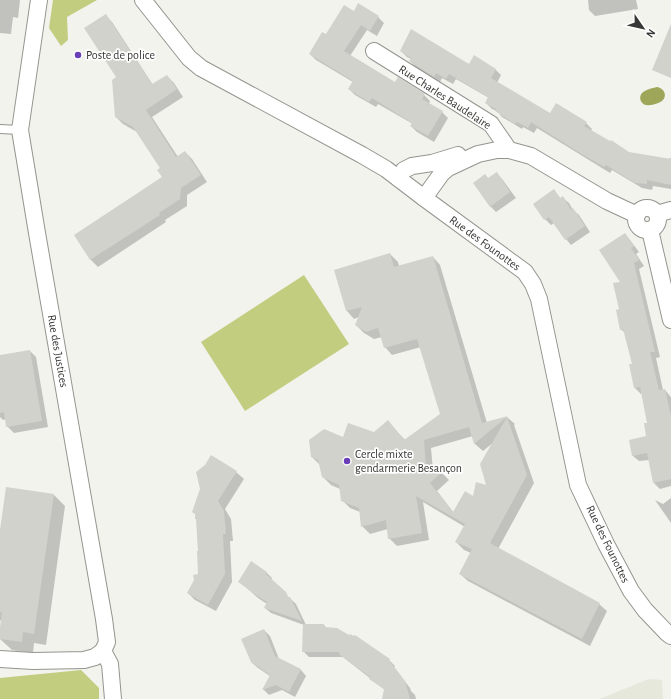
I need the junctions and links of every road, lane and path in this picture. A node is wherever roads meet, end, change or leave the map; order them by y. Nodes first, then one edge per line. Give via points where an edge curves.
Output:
1 (39, 0) edge
2 (143, 0) edge
3 (374, 51) dead end
4 (0, 128) edge
5 (20, 130) junction
6 (509, 150) junction
7 (478, 154) junction
8 (398, 178) junction
9 (424, 198) junction
10 (664, 212) edge
11 (637, 215) junction
12 (650, 230) junction
13 (671, 320) edge
14 (671, 636) edge
15 (104, 651) junction
16 (0, 659) edge
17 (113, 699) edge

1 - 5 street, Rue des Justices
2 - 8 street, Rue des Founottes via 189,58 201,68 362,155
3 - 6 street, Rue Charles Baudelaire via 491,124
4 - 5 lane
5 - 15 street, Rue des Justices via 104,619 107,642
6 - 7 street
6 - 11 street via 531,156 607,201
7 - 8 street via 412,166 404,170
7 - 9 street via 448,168
8 - 9 street, Rue des Founottes
9 - 14 street, Rue des Founottes via 525,272 533,284 539,299 578,485 631,591 645,610
10 - 11 street via 647,208
10 - 12 street via 656,226
11 - 12 street via 639,227 642,230
12 - 13 street
15 - 16 street via 84,660
15 - 17 street, Rue des Justices via 110,664

